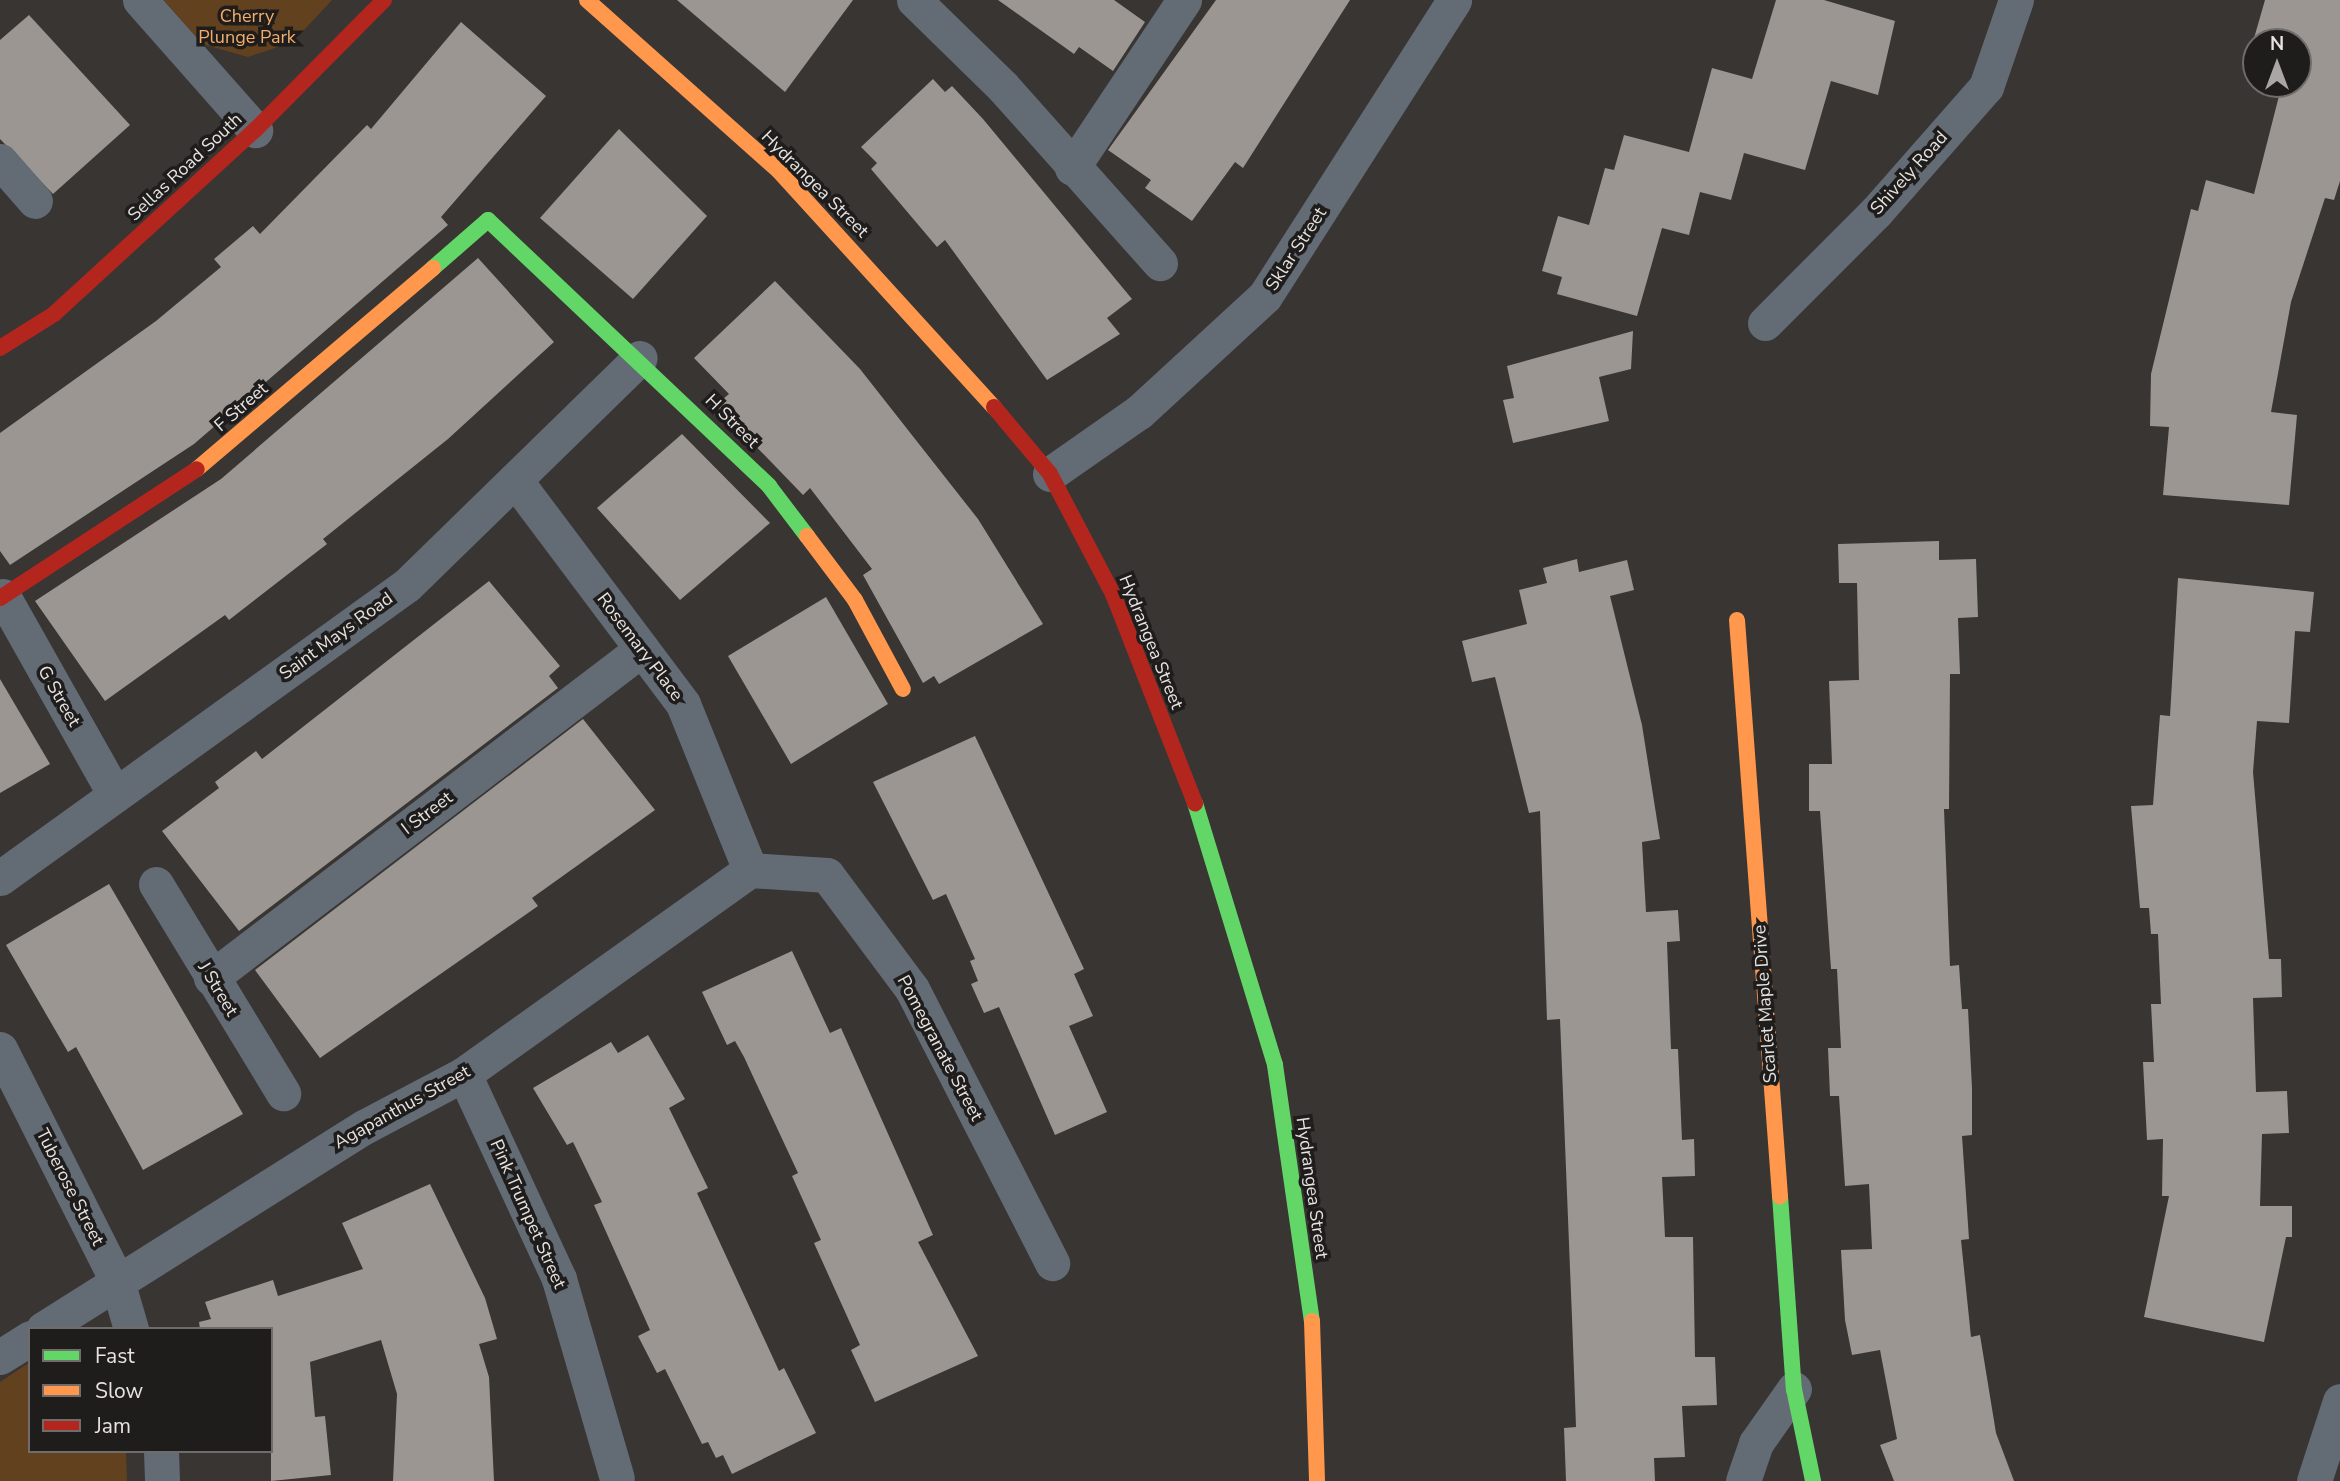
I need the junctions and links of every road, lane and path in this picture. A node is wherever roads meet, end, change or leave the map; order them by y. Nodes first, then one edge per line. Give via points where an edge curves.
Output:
1 (140, 0) edge
2 (384, 0) edge
3 (587, 0) edge
4 (1184, 0) edge
5 (1454, 0) edge
6 (2016, 0) edge
7 (929, 5) edge
8 (255, 130) junction
9 (0, 161) edge
10 (1072, 169) junction
11 (35, 201) dead end
12 (488, 220) joint
13 (1160, 263) dead end
14 (1766, 323) dead end
15 (0, 348) edge
16 (640, 358) junction
17 (1050, 474) junction
18 (515, 480) junction
19 (1, 597) edge
20 (1737, 620) dead end
21 (642, 649) junction
22 (903, 689) dead end
23 (116, 795) junction
24 (750, 870) junction
25 (0, 878) edge
26 (156, 884) dead end
27 (211, 978) junction
28 (0, 1049) edge
29 (464, 1074) junction
30 (283, 1093) dead end
31 (1052, 1263) dead end
32 (117, 1280) junction
33 (46, 1327) edge
34 (130, 1327) edge
35 (28, 1339) edge
36 (0, 1357) edge
37 (1794, 1389) junction
38 (2340, 1401) edge
39 (161, 1453) edge
40 (2326, 1471) edge
41 (617, 1478) dead end
42 (162, 1481) edge
43 (1317, 1481) edge
44 (1743, 1481) edge
45 (1813, 1481) edge

1 - 8 street
2 - 8 street, Sellas Road South
3 - 17 street, Hydrangea Street via 778,170 925,324
4 - 10 street
5 - 17 street, Sklar Street via 1265,296 1139,412
6 - 14 street, Shively Road via 1986,87 1875,212
7 - 10 street
8 - 15 street, Sellas Road South via 54,314
9 - 11 street
10 - 13 street
12 - 16 street, H Street
12 - 19 street, F Street via 206,462
16 - 18 street, Saint Mays Road
16 - 22 street, H Street via 769,486 855,600
17 - 43 street, Hydrangea Street via 1113,594 1208,837 1275,1065 1313,1326
18 - 21 street, Rosemary Place
18 - 23 street, Saint Mays Road via 407,585
19 - 23 street, G Street
20 - 37 street, Scarlet Maple Drive
21 - 24 street, Rosemary Place via 683,704
21 - 27 street, I Street
23 - 25 street, Saint Mays Road
24 - 29 street, Agapanthus Street
24 - 31 street, Pomegranate Street via 827,875 912,989
26 - 27 street, J Street
27 - 30 street, J Street
28 - 32 street, Tuberose Street
29 - 32 street, Agapanthus Street via 364,1127
29 - 41 street, Pink Trumpet Street via 559,1279
32 - 33 street, Agapanthus Street
32 - 34 street, Tuberose Street
35 - 36 street
37 - 44 street via 1756,1443
37 - 45 street, Scarlet Maple Drive
38 - 40 street
39 - 42 street

